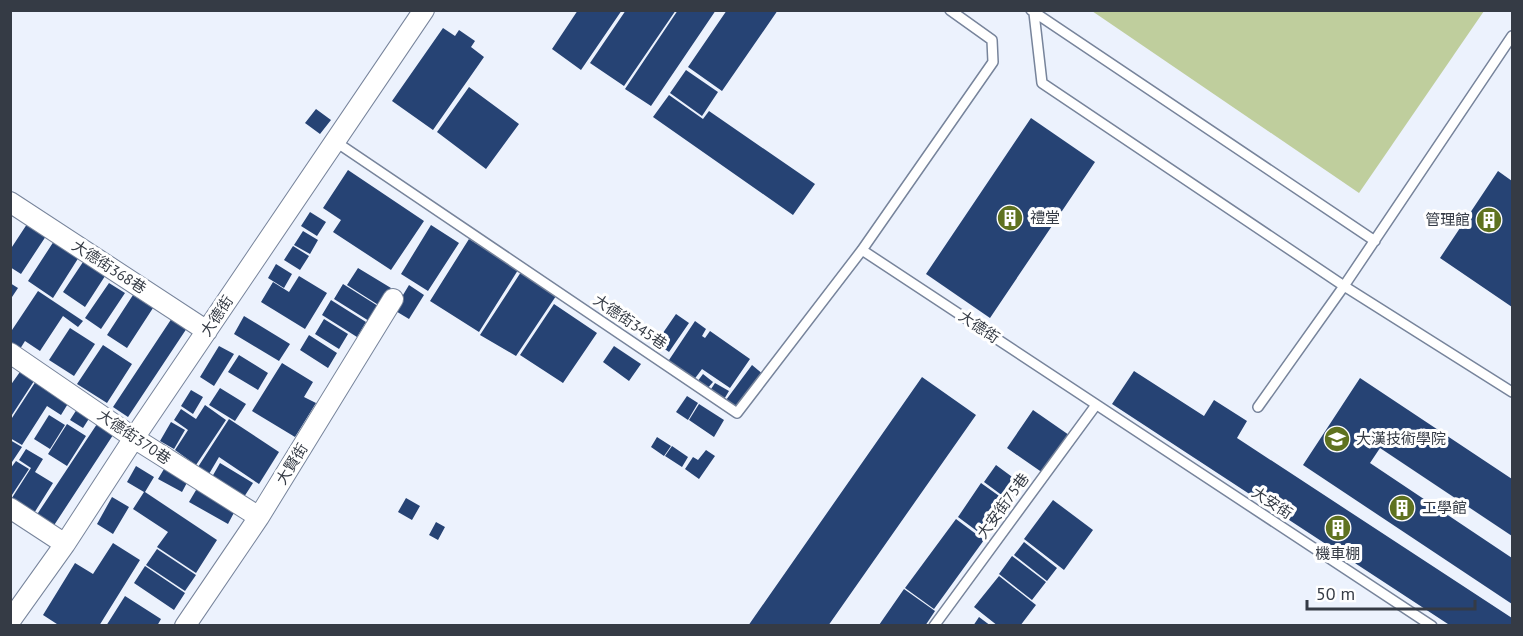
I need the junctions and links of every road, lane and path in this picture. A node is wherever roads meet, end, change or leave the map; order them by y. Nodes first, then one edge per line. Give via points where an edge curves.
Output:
1 (424, 10) edge
2 (950, 10) edge
3 (1034, 11) edge
4 (1512, 36) edge
5 (336, 142) junction
6 (10, 202) edge
7 (1375, 241) junction
8 (862, 250) junction
9 (1344, 286) junction
10 (393, 299) dead end
11 (207, 331) junction
12 (10, 353) edge
13 (1512, 392) edge
14 (1096, 405) junction
15 (1258, 406) dead end
16 (134, 438) junction
17 (10, 508) edge
18 (259, 517) junction
19 (65, 543) junction
20 (10, 621) edge
21 (185, 626) edge
22 (934, 626) edge
23 (1432, 626) edge

1 - 5 street, 大德街
2 - 8 lane via 992,40 993,62
3 - 7 lane
3 - 9 lane via 1042,83
4 - 7 lane
5 - 8 lane, 大德街345巷 via 737,413
5 - 11 street, 大德街
6 - 11 street, 大德街368巷
7 - 9 lane
8 - 14 lane, 大德街
9 - 13 lane
9 - 15 lane
10 - 18 street, 大賢街
11 - 16 street, 大德街
12 - 16 street, 大德街370巷
14 - 22 lane, 大安街75巷
14 - 23 lane, 大安街
16 - 18 street, 大德街370巷
16 - 19 street, 大德街
17 - 19 street
18 - 21 street, 大賢街
19 - 20 street, 大德街

